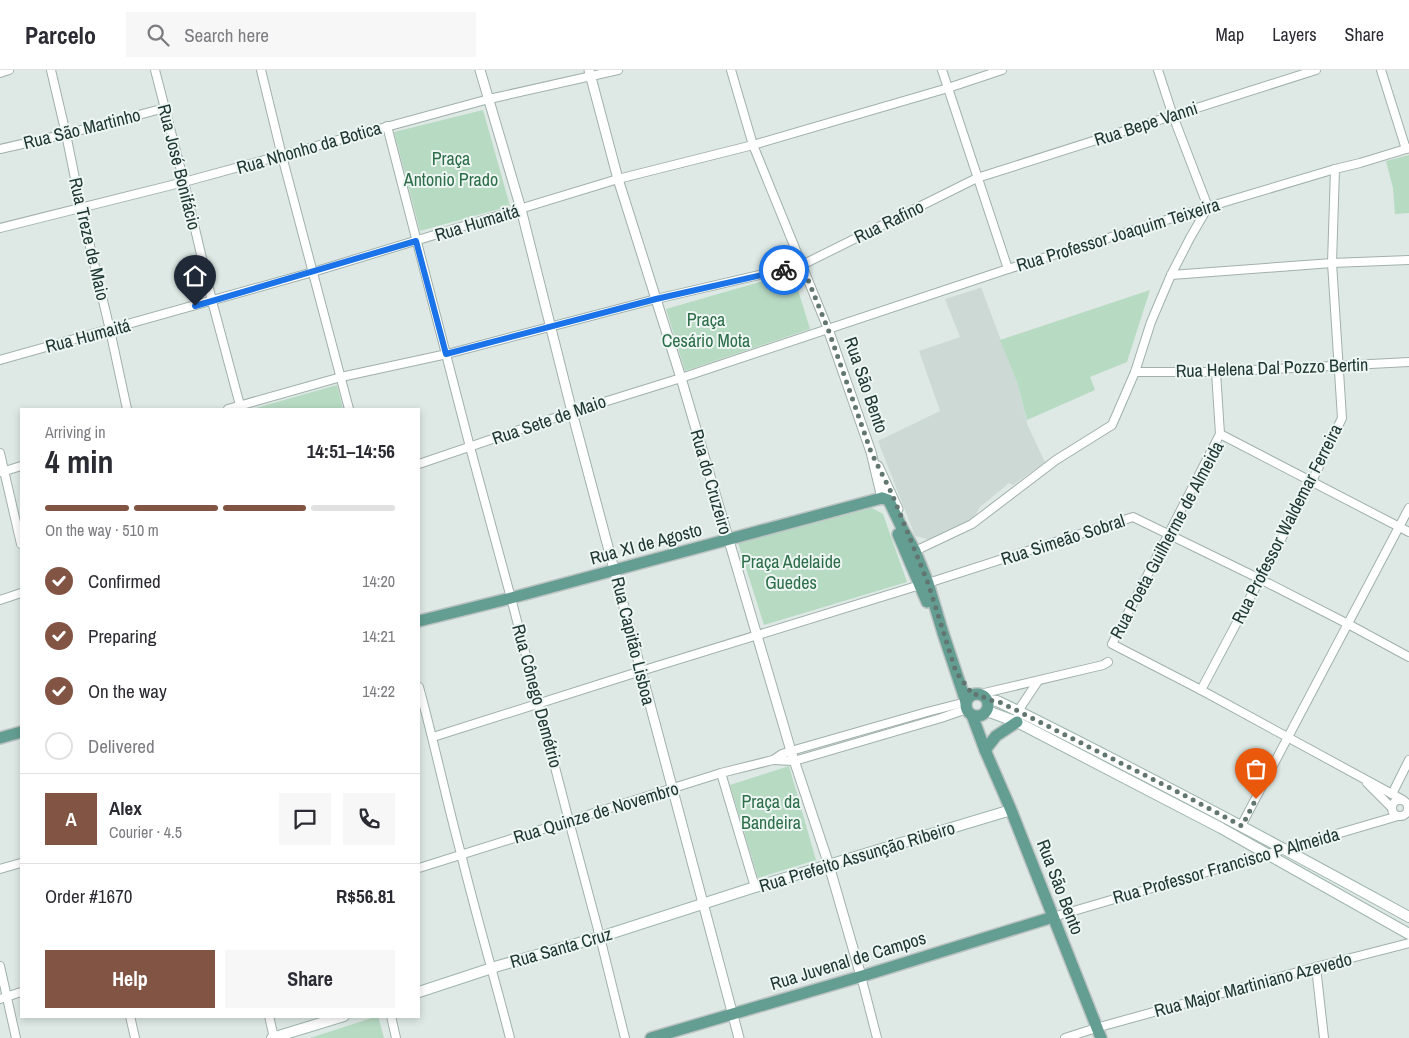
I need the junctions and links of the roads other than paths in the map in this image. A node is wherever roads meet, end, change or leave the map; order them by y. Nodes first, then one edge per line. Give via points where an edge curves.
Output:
1 (51, 70) edge
2 (155, 70) edge
3 (261, 70) edge
4 (480, 70) edge
5 (618, 70) edge
6 (731, 70) edge
7 (942, 70) edge
8 (1002, 70) edge
9 (1158, 70) edge
10 (1316, 70) edge
11 (1381, 70) edge
12 (590, 73) edge
13 (948, 88) junction
14 (489, 99) junction
15 (165, 108) junction
16 (1173, 116) junction
17 (387, 126) junction
18 (66, 134) junction
19 (753, 145) junction
20 (1408, 148) edge
21 (0, 149) edge
22 (282, 156) junction
23 (1335, 169) junction
24 (977, 178) junction
25 (618, 179) junction
26 (184, 182) junction
27 (1208, 207) junction
28 (81, 208) junction
29 (521, 209) junction
30 (0, 228) edge
31 (416, 241) junction
32 (1409, 260) edge
33 (1332, 263) junction
34 (802, 265) junction
35 (1008, 269) junction
36 (313, 272) junction
37 (1171, 275) junction
38 (656, 299) junction
39 (212, 301) junction
40 (550, 327) junction
41 (828, 329) junction
42 (110, 330) junction
43 (446, 354) junction
44 (0, 360) edge
45 (1409, 362) edge
46 (1338, 366) junction
47 (1135, 372) junction
48 (1216, 372) junction
49 (341, 377) junction
50 (680, 378) junction
51 (241, 407) edge
52 (127, 408) edge
53 (349, 408) edge
54 (572, 412) junction
55 (1220, 434) junction
56 (470, 447) junction
57 (871, 452) junction
58 (0, 453) edge
59 (420, 464) edge
60 (20, 466) edge
61 (2, 472) edge
62 (1312, 481) junction
63 (882, 498) junction
64 (1409, 508) edge
65 (1399, 527) junction
66 (1409, 532) edge
67 (1168, 535) junction
68 (20, 540) edge
69 (728, 540) junction
70 (915, 551) junction
71 (615, 570) junction
72 (1260, 579) junction
73 (924, 584) junction
74 (20, 593) edge
75 (511, 598) junction
76 (0, 600) edge
77 (420, 621) edge
78 (1348, 624) junction
79 (756, 636) junction
80 (1409, 657) edge
81 (1108, 662) dead end
82 (641, 671) junction
83 (1038, 681) junction
84 (1201, 690) junction
85 (420, 691) edge
86 (539, 703) junction
87 (977, 705) junction
88 (1017, 716) junction
89 (20, 732) edge
90 (432, 737) junction
91 (0, 738) edge
92 (1288, 738) junction
93 (984, 750) junction
94 (791, 752) junction
95 (773, 760) junction
96 (1409, 760) edge
97 (794, 761) junction
98 (721, 773) junction
99 (1360, 777) junction
100 (672, 788) junction
101 (1392, 794) junction
102 (1404, 800) junction
103 (1392, 808) junction
104 (1011, 810) junction
105 (1408, 812) edge
106 (1398, 816) junction
107 (569, 821) junction
108 (1242, 826) junction
109 (1285, 849) junction
110 (461, 854) junction
111 (1270, 854) junction
112 (20, 862) edge
113 (829, 865) junction
114 (420, 868) edge
115 (0, 869) edge
116 (755, 888) junction
117 (703, 904) junction
118 (1053, 917) junction
119 (1409, 918) edge
120 (1409, 934) edge
121 (600, 936) junction
122 (1409, 943) edge
123 (0, 966) edge
124 (1316, 967) junction
125 (492, 968) junction
126 (861, 976) junction
127 (20, 992) edge
128 (420, 992) edge
129 (3, 998) edge
130 (733, 1014) junction
131 (130, 1018) edge
132 (269, 1018) edge
133 (338, 1018) edge
134 (391, 1018) edge
135 (1099, 1033) edge
136 (16, 1038) edge
137 (135, 1038) edge
138 (273, 1038) edge
139 (396, 1038) edge
140 (510, 1038) edge
141 (626, 1038) edge
142 (651, 1038) edge
143 (739, 1038) edge
144 (878, 1038) edge
145 (1065, 1038) edge
146 (1324, 1038) edge

1 - 18 street, Rua Treze de Maio
2 - 15 street, Rua José Bonifácio
3 - 22 street
4 - 14 street, Rua Capitão Lisboa
5 - 12 street, Rua Nhonho da Botica
6 - 19 street
7 - 13 street
8 - 13 street, Rua Humaitá
9 - 16 street
10 - 16 street, Rua Bepe Vanni
11 - 20 street
12 - 14 street, Rua Nhonho da Botica
12 - 25 street, Rua do Cruzeiro
13 - 19 street, Rua Humaitá
13 - 24 street
14 - 17 street, Rua Nhonho da Botica
14 - 29 street, Rua Capitão Lisboa
15 - 18 street, Rua São Martinho
15 - 26 street, Rua José Bonifácio
16 - 24 street, Rua Bepe Vanni
16 - 27 street
17 - 22 street, Rua Nhonho da Botica
17 - 31 street, Rua Cônego Demétrio
18 - 21 street, Rua São Martinho
18 - 28 street, Rua Treze de Maio
19 - 25 street, Rua Humaitá
19 - 34 street
20 - 23 street, Rua Professor Joaquim Teixeira
22 - 26 street, Rua Nhonho da Botica
22 - 36 street
23 - 27 street, Rua Professor Joaquim Teixeira
23 - 33 street, Rua Professor Waldemar Ferreira
24 - 34 street, Rua Rafino
24 - 35 street
25 - 29 street, Rua Humaitá
25 - 38 street, Rua do Cruzeiro
26 - 28 street, Rua Nhonho da Botica
26 - 39 street, Rua José Bonifácio
27 - 35 street, Rua Professor Joaquim Teixeira
27 - 37 street
28 - 30 street, Rua Nhonho da Botica
28 - 42 street, Rua Treze de Maio
29 - 31 street, Rua Humaitá
29 - 40 street, Rua Capitão Lisboa
31 - 36 street, Rua Humaitá
31 - 43 street, Rua Cônego Demétrio
32 - 33 street
33 - 37 street
33 - 46 street, Rua Professor Waldemar Ferreira
34 - 38 street, Rua Rafino
34 - 41 street
35 - 41 street, Rua Professor Joaquim Teixeira
36 - 39 street, Rua Humaitá
36 - 49 street
37 - 47 street
38 - 40 street, Rua Rafino
38 - 50 street, Rua do Cruzeiro
39 - 42 street, Rua Humaitá
39 - 51 street, Rua José Bonifácio
40 - 43 street, Rua Rafino
40 - 54 street, Rua Capitão Lisboa
41 - 50 street, Rua Professor Joaquim Teixeira
41 - 57 street, Rua São Bento
42 - 44 street, Rua Humaitá
42 - 52 street, Rua Treze de Maio
43 - 49 street, Rua Rafino
43 - 56 street, Rua Cônego Demétrio
45 - 46 street, Rua Helena Dal Pozzo Bertin
46 - 48 street, Rua Helena Dal Pozzo Bertin
46 - 62 street, Rua Professor Waldemar Ferreira via 1342,418
47 - 48 street, Rua Helena Dal Pozzo Bertin
47 - 70 street via 1112,425 1056,460 972,524
48 - 55 street
49 - 51 street, Rua Rafino
49 - 53 street
50 - 54 street, Rua Sete de Maio
50 - 69 street, Rua do Cruzeiro
54 - 56 street, Rua Sete de Maio
54 - 71 street, Rua Capitão Lisboa
55 - 62 street, Rua Poeta Guilherme de Almeida
55 - 67 street, Rua Poeta Guilherme de Almeida
56 - 59 street, Rua Sete de Maio
56 - 75 street, Rua Cônego Demétrio
57 - 63 street, Rua São Bento
57 - 70 street, Rua São Bento
58 - 61 street
60 - 61 street
61 - 68 street
62 - 65 street, Rua Poeta Guilherme de Almeida
62 - 72 street, Rua Professor Waldemar Ferreira
63 - 69 main road, Rua XI de Agosto
63 - 70 main road via 890,503
63 - 73 main road, Rua São Bento
64 - 65 street
65 - 66 street, Rua Poeta Guilherme de Almeida
65 - 78 street
67 - 72 street, Rua Simeão Sobral
67 - 73 street, Rua Simeão Sobral via 1133,517
67 - 84 street, Rua Poeta Guilherme de Almeida via 1112,644
69 - 71 main road, Rua XI de Agosto
69 - 79 street, Rua do Cruzeiro
70 - 73 main road, Rua São Bento
71 - 75 main road, Rua XI de Agosto
71 - 82 street, Rua Capitão Lisboa
72 - 78 street, Rua Simeão Sobral
72 - 84 street, Rua Professor Waldemar Ferreira
73 - 79 street
73 - 87 main road, Rua São Bento via 956,672
74 - 76 street
75 - 77 main road, Rua XI de Agosto
75 - 86 street, Rua Cônego Demétrio
78 - 80 street, Rua Simeão Sobral
78 - 92 street
79 - 82 street
79 - 94 street, Rua do Cruzeiro
81 - 83 street
82 - 86 street
82 - 100 street, Rua Capitão Lisboa
83 - 87 street
83 - 88 street
84 - 92 street
85 - 90 street
86 - 90 street
86 - 107 street, Rua Cônego Demétrio
87 - 88 main road via 997,701
87 - 93 main road, Rua São Bento
87 - 94 street, Rua Quinze de Novembro
87 - 97 street, Rua Quinze de Novembro
88 - 93 main road
88 - 108 main road
88 - 111 main road
89 - 91 main road
90 - 110 street
92 - 99 street
92 - 108 street
93 - 104 main road, Rua São Bento
94 - 95 street, Rua Quinze de Novembro
94 - 97 street, Rua do Cruzeiro
95 - 97 street, Rua Quinze de Novembro
95 - 98 street, Rua Quinze de Novembro
96 - 101 street
97 - 113 street, Rua do Cruzeiro
98 - 100 street, Rua Quinze de Novembro
98 - 116 street
99 - 101 street
99 - 103 street
100 - 107 street, Rua Quinze de Novembro
100 - 117 street, Rua Capitão Lisboa
101 - 102 street
102 - 103 street via 1396,801
102 - 105 street
103 - 106 street
104 - 113 main road, Rua Prefeito Assunção Ribeiro
104 - 118 main road, Rua São Bento
105 - 106 street
106 - 109 street, Rua Professor Francisco P Almeida
107 - 110 street, Rua Quinze de Novembro
107 - 121 street, Rua Cônego Demétrio
108 - 109 main road
109 - 111 street, Rua Professor Francisco P Almeida
109 - 119 main road
110 - 114 street, Rua Quinze de Novembro
110 - 125 street
111 - 118 street, Rua Professor Francisco P Almeida
111 - 120 main road
112 - 115 street
113 - 116 main road, Rua Prefeito Assunção Ribeiro
113 - 126 street, Rua do Cruzeiro
116 - 117 main road, Rua Prefeito Assunção Ribeiro
117 - 121 main road, Rua Santa Cruz
117 - 130 street, Rua Capitão Lisboa
118 - 126 main road, Rua Juvenal de Campos
118 - 135 main road, Rua São Bento
121 - 125 main road, Rua Santa Cruz
121 - 141 street, Rua Cônego Demétrio
122 - 124 street, Rua Major Martiniano Azevedo
123 - 129 street
124 - 135 street, Rua Major Martiniano Azevedo
124 - 146 street
125 - 128 main road, Rua Santa Cruz
125 - 140 street
126 - 130 main road, Rua Juvenal de Campos
126 - 144 street, Rua do Cruzeiro
127 - 129 street
129 - 136 street
130 - 142 main road, Rua Juvenal de Campos
130 - 143 street, Rua Capitão Lisboa
131 - 137 street
132 - 138 street
133 - 138 main road
134 - 139 street
135 - 145 street, Rua Major Martiniano Azevedo

